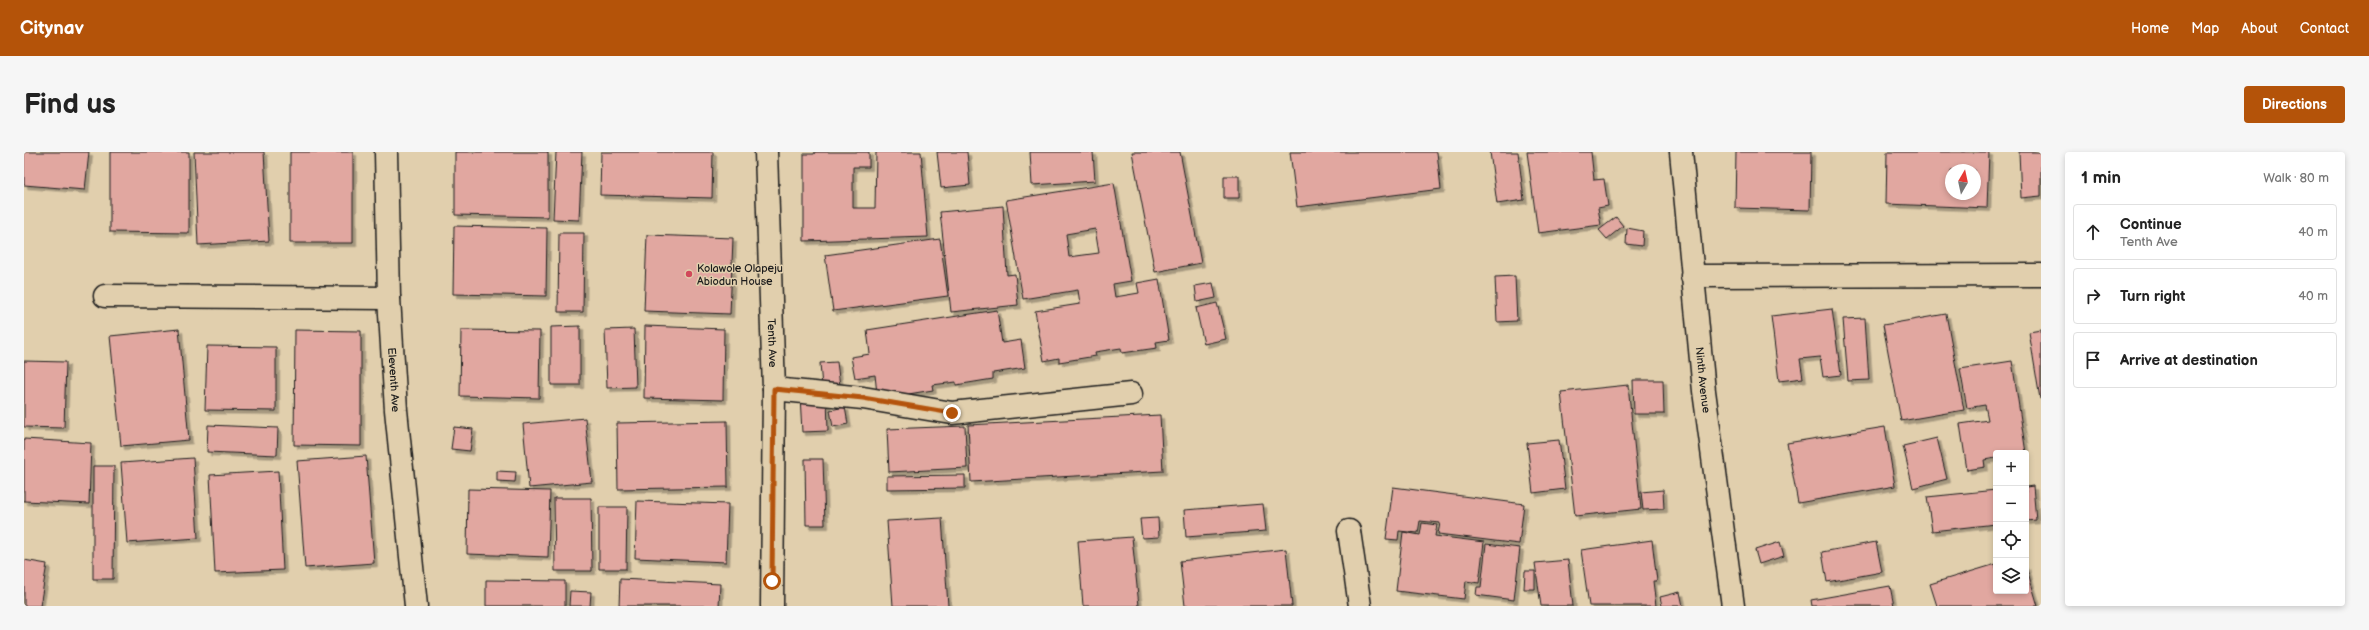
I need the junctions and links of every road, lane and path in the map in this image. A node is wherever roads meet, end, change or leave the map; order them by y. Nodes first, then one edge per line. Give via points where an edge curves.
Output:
1 (386, 152) edge
2 (766, 152) edge
3 (1681, 152) edge
4 (2041, 275) edge
5 (1692, 276) junction
6 (105, 296) dead end
7 (389, 298) junction
8 (774, 389) junction
9 (1131, 394) dead end
10 (1349, 531) dead end
11 (416, 606) edge
12 (772, 606) edge
13 (1360, 606) edge
14 (1733, 606) edge

1 - 7 street, Eleventh Ave
2 - 8 street, Tenth Ave
3 - 5 street, Ninth Avenue
4 - 5 street
5 - 14 street, Ninth Avenue via 1704,391
6 - 7 street
7 - 11 street, Eleventh Ave via 396,410
8 - 9 street via 863,398 952,413
8 - 12 street, Tenth Ave
10 - 13 street

